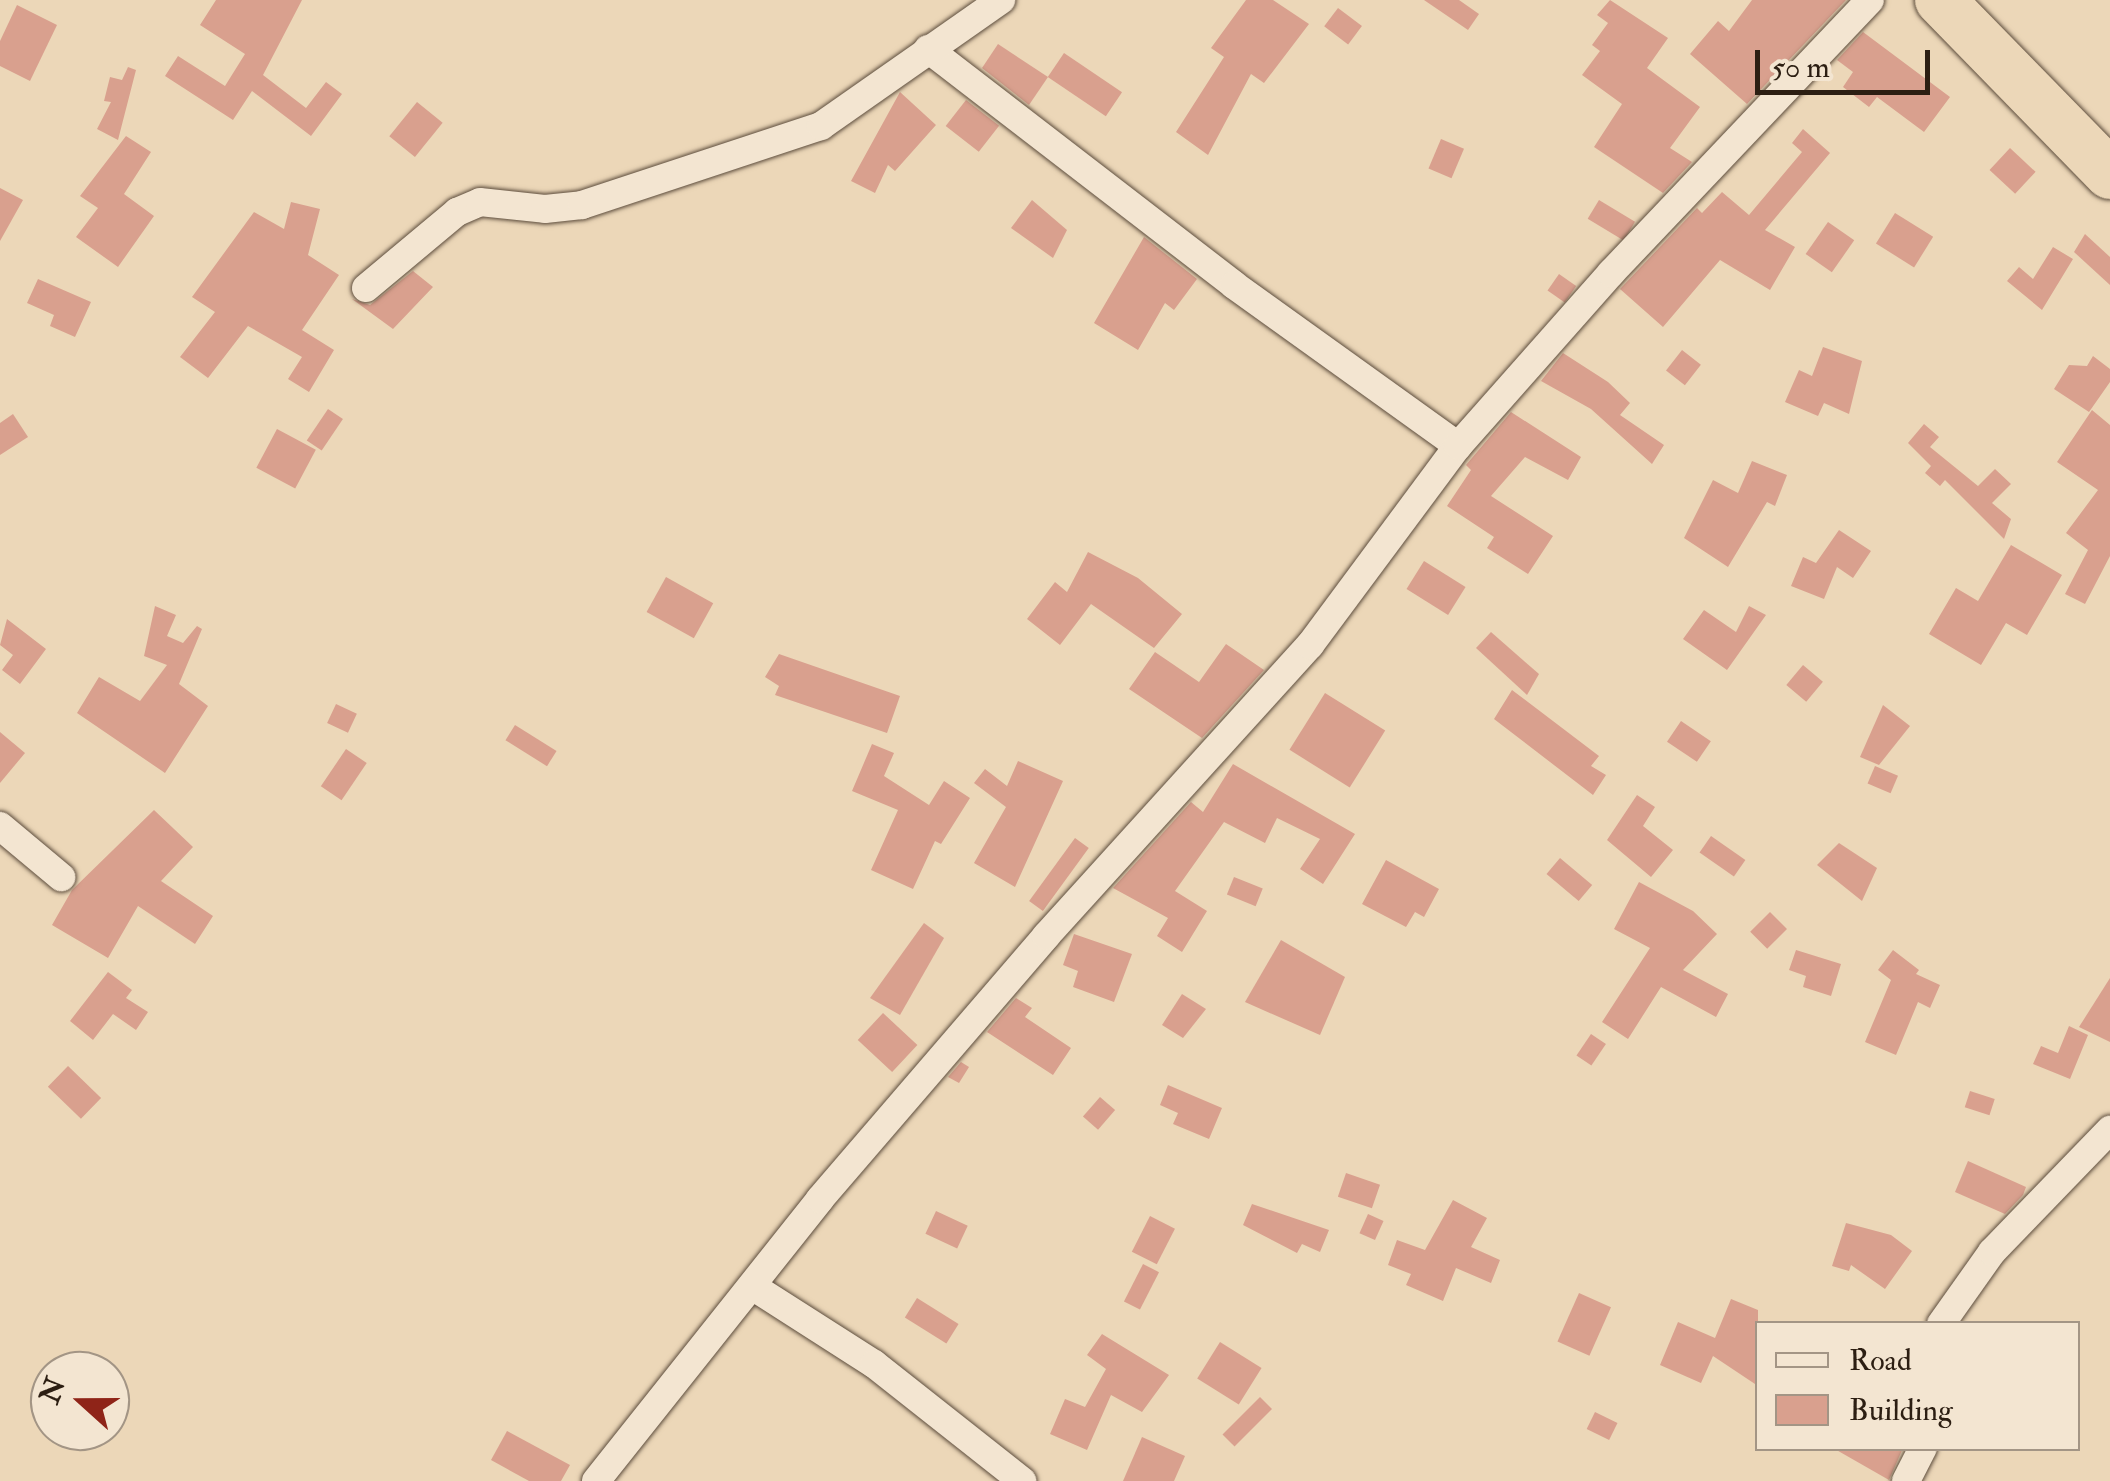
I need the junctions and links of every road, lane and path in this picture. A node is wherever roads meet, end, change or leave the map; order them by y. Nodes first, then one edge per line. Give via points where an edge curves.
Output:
1 (1000, 0) edge
2 (1870, 0) edge
3 (1959, 6) edge
4 (928, 49) junction
5 (2110, 174) edge
6 (366, 288) dead end
7 (1458, 446) junction
8 (0, 826) edge
9 (61, 877) dead end
10 (2110, 1130) edge
11 (752, 1286) junction
12 (1943, 1321) edge
13 (1921, 1451) edge
14 (596, 1481) edge
15 (1022, 1481) edge
16 (1906, 1481) edge

1 - 4 street
2 - 7 street via 1611,273
3 - 5 highway
4 - 6 street via 821,126 582,204 545,209 480,202 457,212
4 - 7 street via 1234,285
7 - 11 street via 1310,645 1046,936
8 - 9 street
10 - 12 street via 1992,1252
11 - 14 street
11 - 15 street via 874,1364
13 - 16 street

